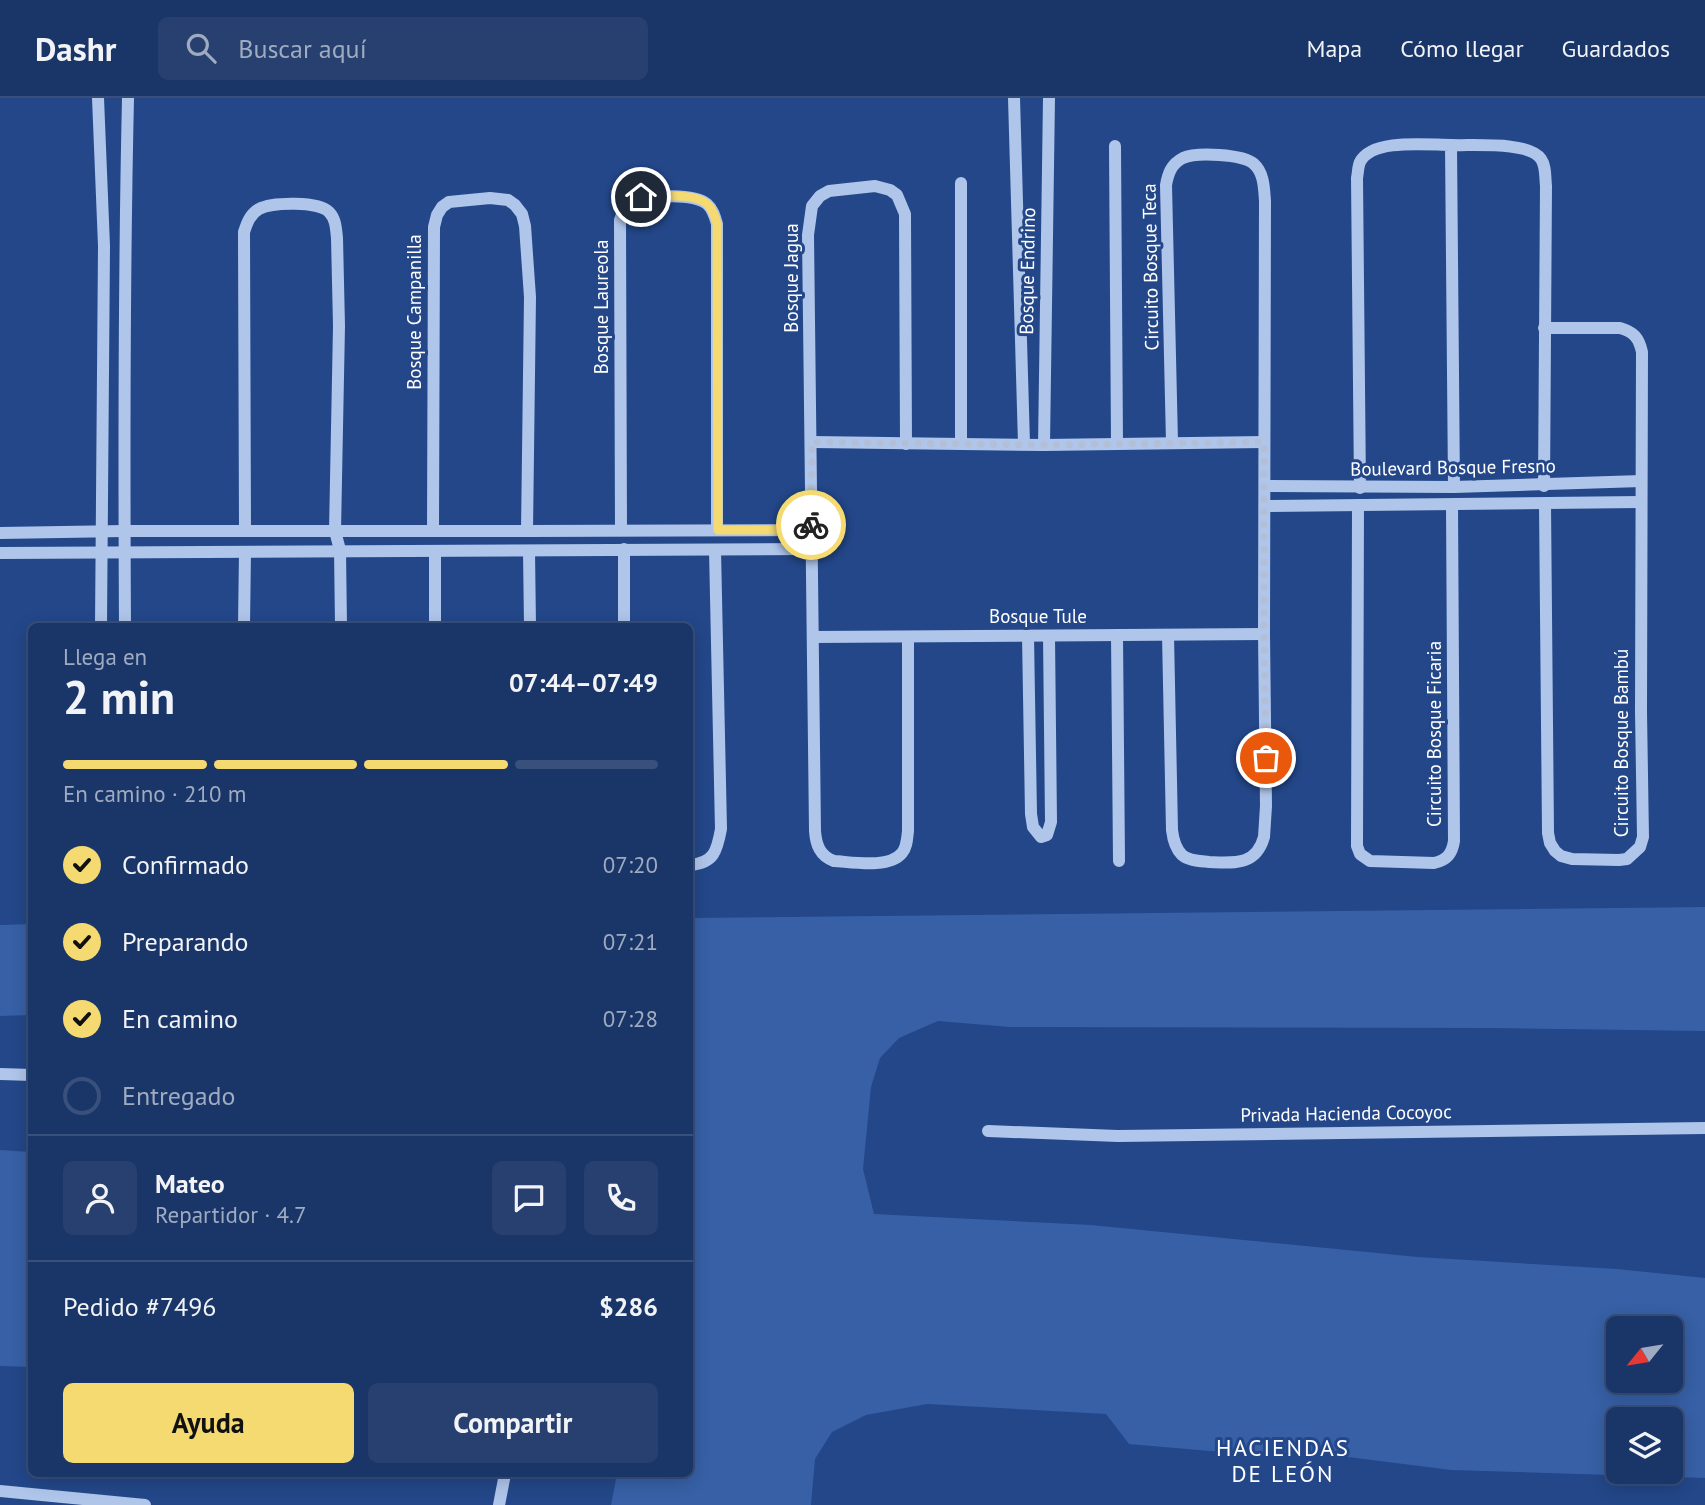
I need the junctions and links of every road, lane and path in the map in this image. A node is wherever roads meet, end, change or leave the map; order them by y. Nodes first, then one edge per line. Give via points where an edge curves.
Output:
1 (97, 98) edge
2 (128, 98) edge
3 (1014, 98) edge
4 (1049, 98) edge
5 (1451, 145) junction
6 (1115, 146) dead end
7 (961, 183) dead end
8 (101, 190) junction
9 (126, 191) junction
10 (1544, 328) junction
11 (812, 442) junction
12 (1172, 442) junction
13 (1264, 442) junction
14 (1117, 443) junction
15 (906, 444) junction
16 (961, 444) junction
17 (1024, 444) junction
18 (1044, 445) junction
19 (1641, 481) junction
20 (1265, 486) junction
21 (1545, 486) junction
22 (1454, 487) junction
23 (1360, 488) junction
24 (1641, 502) junction
25 (1358, 505) junction
26 (1452, 505) junction
27 (1545, 505) junction
28 (1265, 506) junction
29 (621, 530) junction
30 (718, 530) junction
31 (811, 530) junction
32 (124, 531) junction
33 (245, 531) junction
34 (335, 531) junction
35 (433, 531) junction
36 (527, 531) junction
37 (102, 532) junction
38 (0, 533) edge
39 (812, 548) junction
40 (624, 549) junction
41 (340, 550) junction
42 (715, 550) junction
43 (435, 551) junction
44 (529, 551) junction
45 (125, 552) junction
46 (244, 552) junction
47 (0, 553) edge
48 (101, 553) junction
49 (101, 623) edge
50 (125, 623) edge
51 (244, 623) edge
52 (341, 623) edge
53 (435, 623) edge
54 (530, 623) edge
55 (624, 623) edge
56 (1264, 634) junction
57 (1117, 635) junction
58 (1168, 635) junction
59 (1028, 636) junction
60 (1049, 636) junction
61 (813, 637) junction
62 (908, 637) junction
63 (1119, 861) dead end
64 (693, 865) edge
65 (0, 1074) edge
66 (28, 1075) edge
67 (1705, 1128) edge
68 (988, 1131) dead end
69 (504, 1477) edge
70 (0, 1491) edge
71 (145, 1505) edge
72 (499, 1505) edge

1 - 8 street
2 - 9 street
3 - 17 street, Bosque Endrino
4 - 18 street, Bosque Endrino
5 - 10 street via 1518,147 1541,158 1546,186
5 - 22 street
5 - 23 street via 1380,147 1359,163
6 - 14 street
7 - 16 street
8 - 9 street
8 - 37 street
9 - 32 street
10 - 19 street, Circuito Bosque Bambú via 1620,328 1640,342
10 - 21 street
11 - 15 street
11 - 15 street, Bosque Jagua via 810,214 816,199 829,191 875,186 897,195 905,214
11 - 31 street, Bosque Jagua
12 - 13 street
12 - 13 street, Circuito Bosque Teca via 1166,186 1169,172 1182,158 1229,156 1253,163 1263,182
12 - 14 street
13 - 20 street
14 - 18 street
15 - 16 street
16 - 17 street
17 - 18 street
19 - 21 street, Boulevard Bosque Fresno
19 - 24 street, Circuito Bosque Bambú
20 - 23 street, Boulevard Bosque Fresno
20 - 28 street
21 - 22 street, Boulevard Bosque Fresno
22 - 23 street, Boulevard Bosque Fresno
24 - 27 street, Boulevard Bosque Fresno
24 - 27 street, Circuito Bosque Bambú via 1644,826 1640,847 1619,860 1572,859 1561,856 1550,843
25 - 26 street, Boulevard Bosque Fresno
25 - 26 street, Circuito Bosque Ficaria via 1357,846 1370,861 1434,863 1448,857 1454,841
25 - 28 street, Boulevard Bosque Fresno
26 - 27 street, Boulevard Bosque Fresno
28 - 56 street
29 - 30 street
29 - 30 street, Bosque Laureola via 620,220 635,199 682,197 707,204 717,224
29 - 36 street
30 - 31 street
31 - 39 street, Bosque Jagua
32 - 33 street
32 - 37 street
32 - 45 street
33 - 34 street
33 - 34 street via 244,232 259,209 312,205 330,213 337,238
34 - 35 street
34 - 41 street
35 - 36 street
35 - 36 street, Bosque Campanilla via 434,227 437,215 449,202 490,198 508,200 522,214 526,226 530,297
37 - 38 street
37 - 48 street
39 - 42 street
39 - 61 street, Bosque Jagua
40 - 42 street
40 - 44 street
40 - 55 street
41 - 43 street
41 - 46 street
41 - 52 street
42 - 64 street via 721,829 714,855
43 - 44 street
43 - 53 street
44 - 54 street
45 - 46 street
45 - 48 street
45 - 50 street
46 - 51 street
47 - 48 street
48 - 49 street
56 - 58 street, Bosque Tule
56 - 58 street via 1264,837 1255,854 1233,863 1187,858 1174,841
57 - 58 street, Bosque Tule
57 - 60 street, Bosque Tule
57 - 63 street
59 - 60 street, Bosque Tule
59 - 60 street via 1031,814 1041,837 1051,822
59 - 62 street, Bosque Tule
61 - 62 street, Bosque Tule
61 - 62 street via 818,848 834,861 879,863 903,851 908,831
65 - 66 street
67 - 68 street, Privada Hacienda Cocoyoc via 1118,1136
69 - 72 street
70 - 71 street

